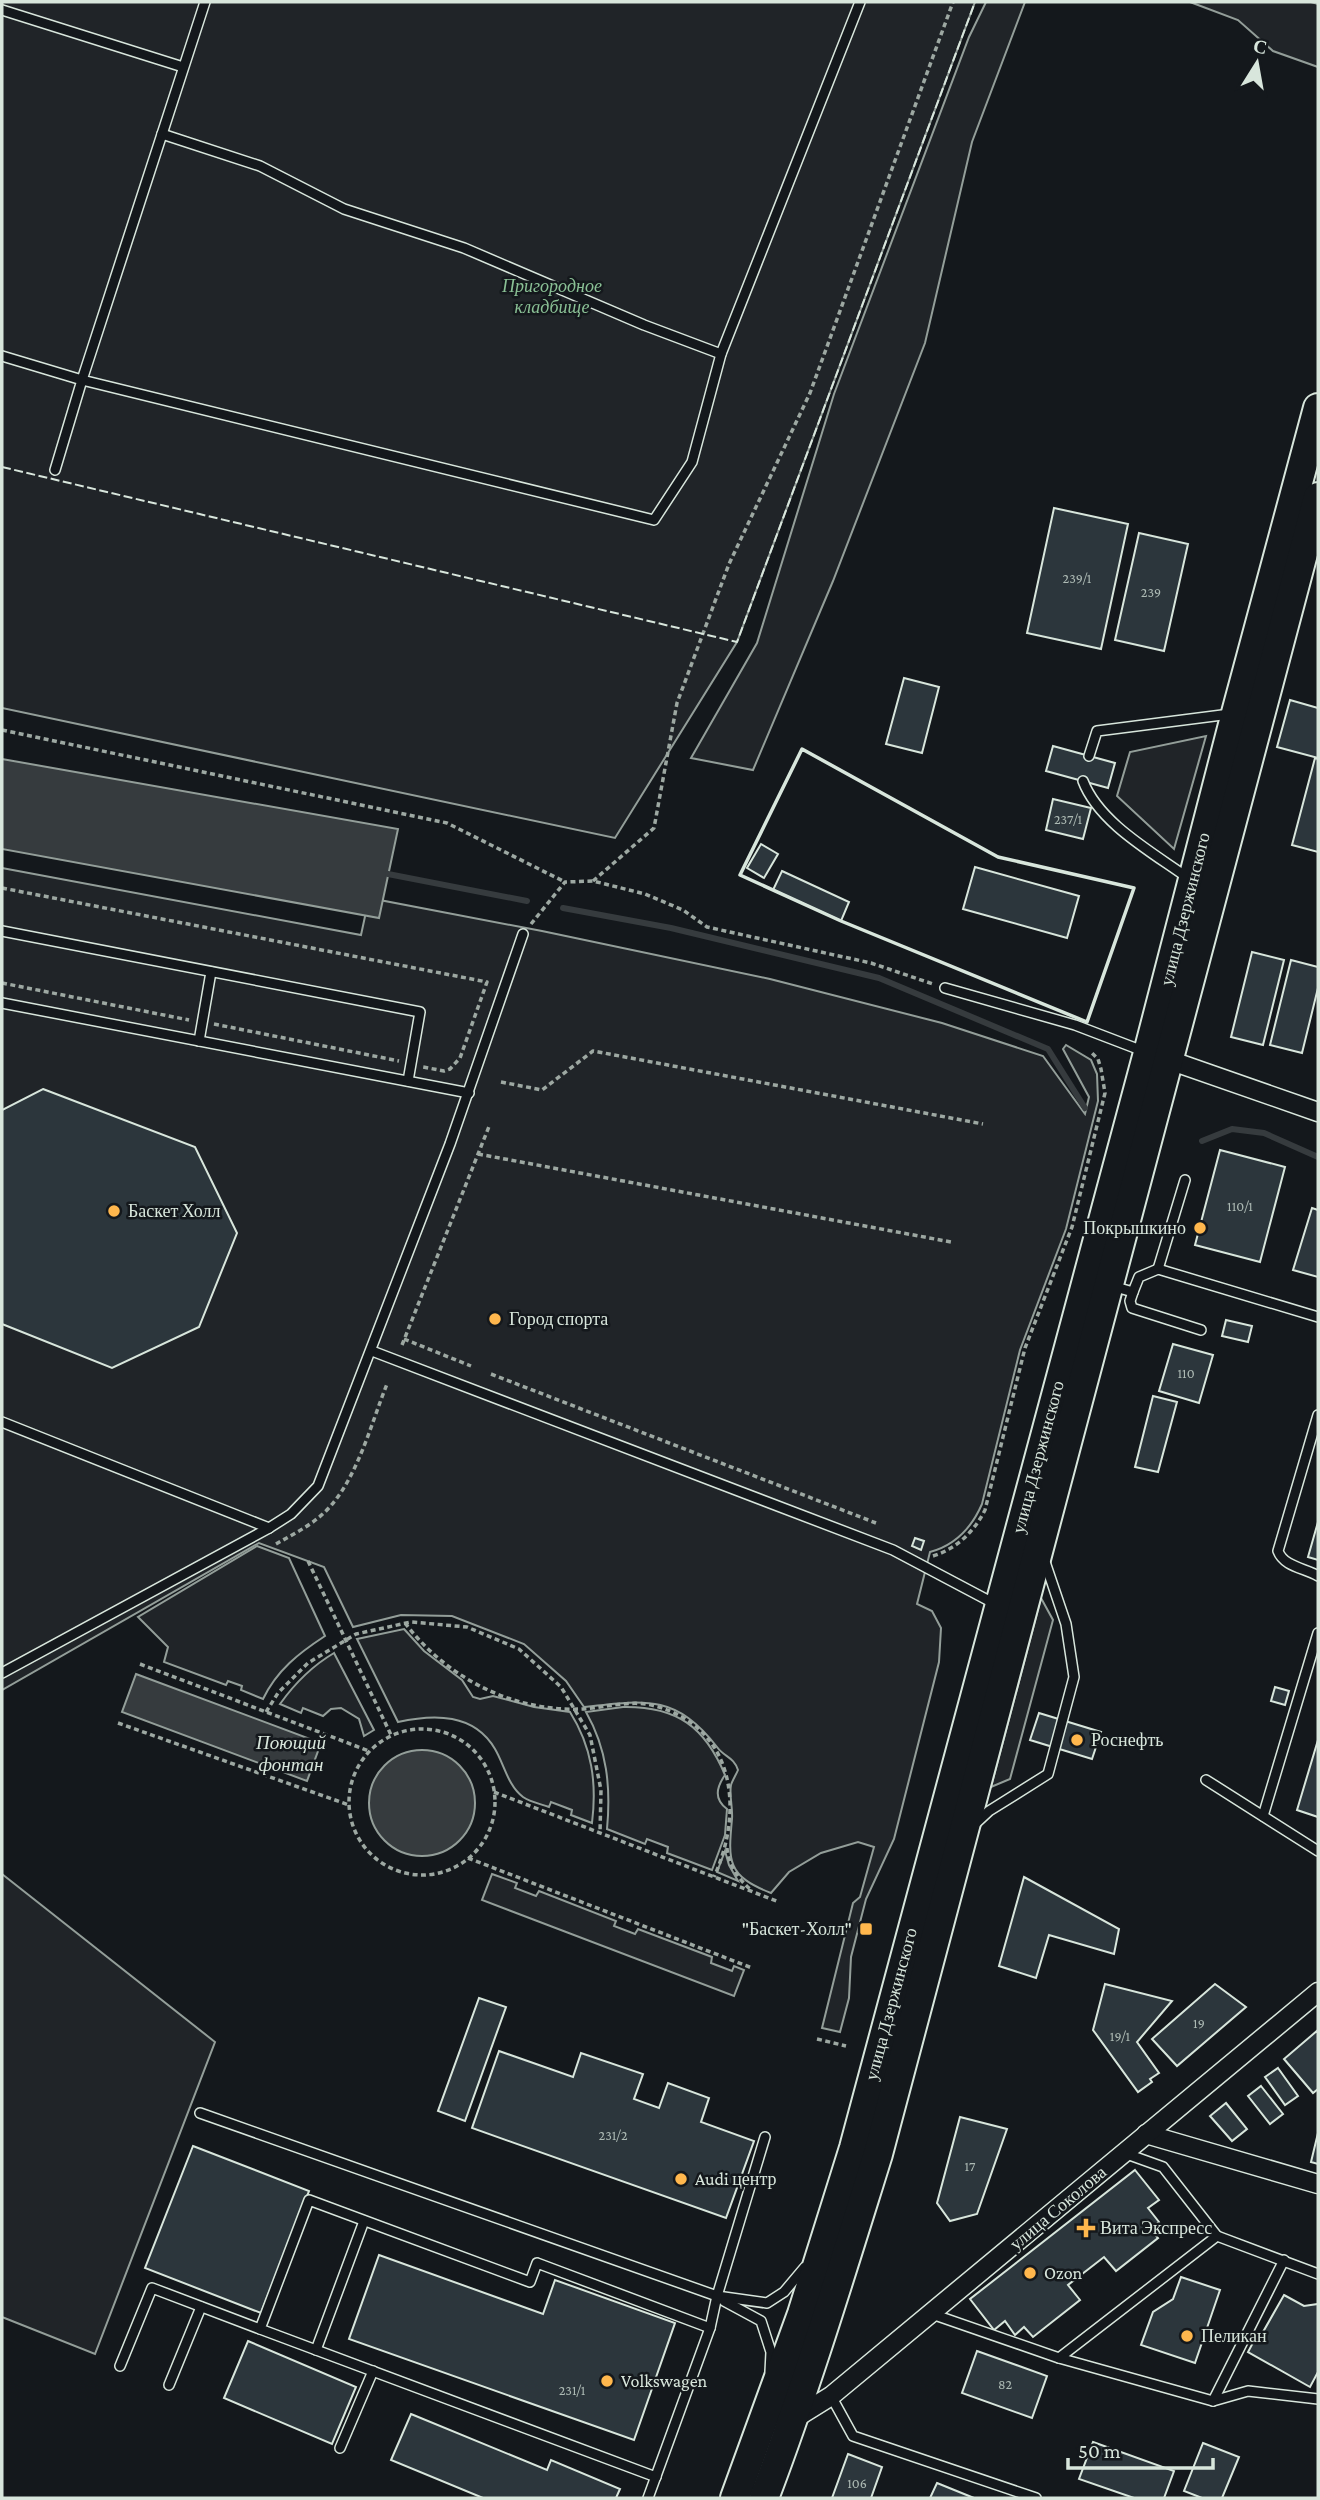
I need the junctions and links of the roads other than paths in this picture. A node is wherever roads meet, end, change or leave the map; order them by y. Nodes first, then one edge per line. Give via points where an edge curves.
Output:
1 (205, 2) edge
2 (860, 2) edge
3 (2, 10) edge
4 (183, 67) junction
5 (162, 134) junction
6 (721, 354) junction
7 (2, 356) edge
8 (82, 380) junction
9 (1318, 408) edge
10 (55, 470) dead end
11 (1317, 508) edge
12 (1236, 713) junction
13 (1089, 756) dead end
14 (1083, 781) dead end
15 (1192, 881) junction
16 (2, 931) edge
17 (523, 934) road end
18 (211, 972) junction
19 (945, 988) road end
20 (2, 1003) edge
21 (199, 1041) junction
22 (1158, 1056) junction
23 (408, 1081) junction
24 (469, 1093) junction
25 (1318, 1112) edge
26 (1185, 1180) dead end
27 (1158, 1269) junction
28 (1121, 1288) junction
29 (1318, 1317) edge
30 (1201, 1330) dead end
31 (372, 1351) junction
32 (1318, 1415) edge
33 (2, 1422) edge
34 (269, 1528) junction
35 (1039, 1546) junction
36 (1318, 1576) edge
37 (1009, 1611) junction
38 (1318, 1633) edge
39 (2, 1673) edge
40 (1206, 1780) dead end
41 (1263, 1816) junction
42 (961, 1837) junction
43 (1318, 1851) edge
44 (1318, 1992) edge
45 (200, 2113) dead end
46 (1146, 2134) junction
47 (765, 2137) dead end
48 (1124, 2153) junction
49 (1318, 2184) edge
50 (833, 2214) junction
51 (364, 2221) junction
52 (1217, 2236) junction
53 (1284, 2260) junction
54 (1318, 2274) edge
55 (717, 2296) junction
56 (201, 2307) junction
57 (932, 2314) junction
58 (710, 2328) junction
59 (260, 2329) junction
60 (316, 2350) junction
61 (1059, 2358) junction
62 (120, 2366) dead end
63 (373, 2371) junction
64 (169, 2385) dead end
65 (831, 2396) junction
66 (1318, 2399) edge
67 (1213, 2401) junction
68 (766, 2415) junction
69 (794, 2418) junction
70 (340, 2448) dead end
71 (656, 2477) junction
72 (648, 2498) edge
73 (735, 2498) edge
74 (764, 2498) edge
75 (1035, 2498) edge

1 - 4 lane
2 - 6 lane
3 - 4 lane
4 - 5 lane
5 - 6 lane via 260,166 344,209 464,248
5 - 8 lane
6 - 8 lane via 692,462 654,520
7 - 8 lane
8 - 10 lane
9 - 12 main road, улица Дзержинского
11 - 22 main road, улица Дзержинского
12 - 13 lane via 1097,731
12 - 15 main road, улица Дзержинского
14 - 15 lane via 1088,795 1108,819
15 - 22 main road, улица Дзержинского
16 - 18 lane
17 - 24 lane
18 - 21 lane
18 - 23 lane via 420,1013
19 - 22 lane via 1075,1025
20 - 21 lane
21 - 23 lane
22 - 25 street
22 - 28 main road, улица Дзержинского
22 - 37 main road, улица Дзержинского
23 - 24 lane
24 - 31 lane
26 - 27 lane
27 - 28 lane
27 - 29 lane
28 - 30 lane via 1137,1311
28 - 35 main road, улица Дзержинского
31 - 34 lane via 318,1486 291,1514
31 - 37 lane via 892,1550
32 - 36 lane via 1278,1551 1281,1559
33 - 34 lane
34 - 39 lane
35 - 37 main road, улица Дзержинского
35 - 42 lane via 1066,1624 1074,1676 1068,1701 1048,1774 989,1811
37 - 42 main road, улица Дзержинского
37 - 50 main road, улица Дзержинского
38 - 41 lane
40 - 41 lane
41 - 43 lane
42 - 69 main road, улица Дзержинского via 878,2154
44 - 46 street, улица Соколова
45 - 55 lane
46 - 48 street, улица Соколова
46 - 49 street
47 - 55 lane
48 - 52 lane via 1163,2166
48 - 57 street, улица Соколова
50 - 55 lane via 800,2274 784,2292 767,2303
50 - 68 main road, улица Дзержинского
51 - 58 lane via 530,2282 537,2263
51 - 59 lane via 309,2200
51 - 60 lane
52 - 53 lane
52 - 61 lane
53 - 54 lane
53 - 67 lane
55 - 58 lane
55 - 68 lane via 761,2321 771,2352
56 - 59 lane
56 - 62 lane via 152,2288
56 - 64 lane
57 - 61 lane
57 - 65 street, улица Соколова
58 - 71 lane
59 - 60 lane
60 - 63 lane
61 - 67 lane
63 - 70 lane
63 - 71 lane
65 - 69 street, улица Соколова
65 - 75 lane via 853,2435
66 - 67 lane via 1248,2390
68 - 73 main road, улица Дзержинского
69 - 74 main road, улица Дзержинского
71 - 72 lane

